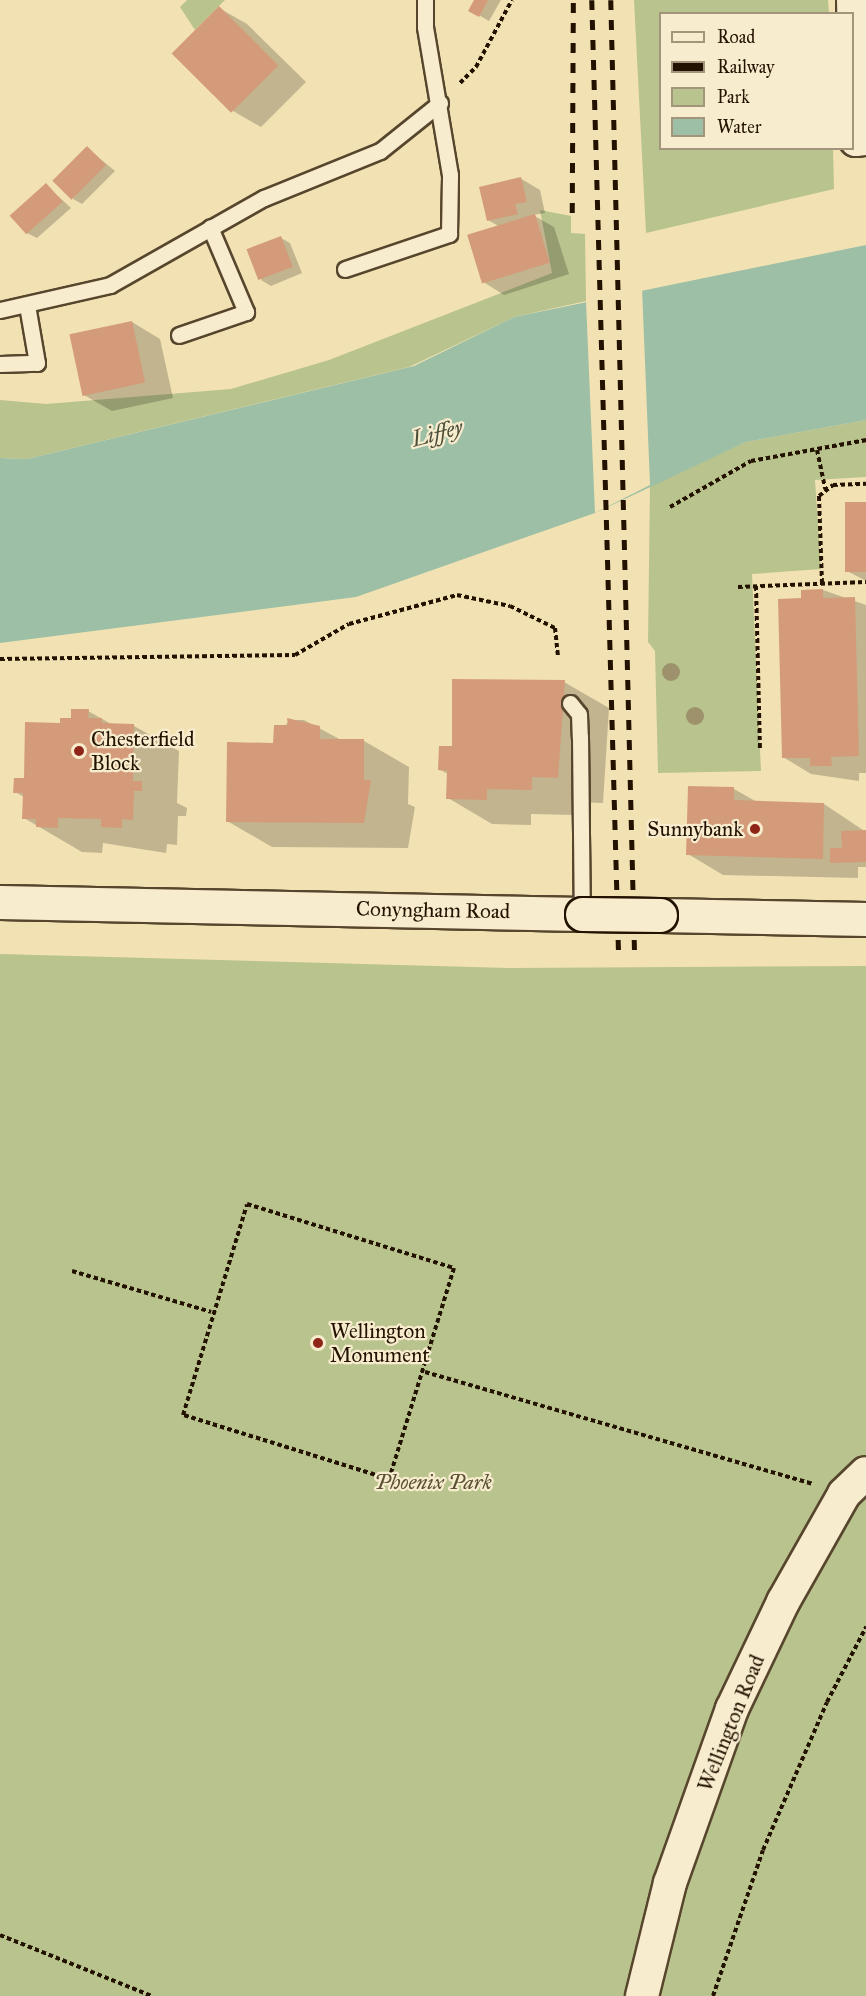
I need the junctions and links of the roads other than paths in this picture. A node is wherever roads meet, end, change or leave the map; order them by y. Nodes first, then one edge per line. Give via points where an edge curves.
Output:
1 (425, 0) edge
2 (854, 47) edge
3 (440, 103) junction
4 (866, 140) edge
5 (210, 227) junction
6 (345, 269) dead end
7 (27, 305) junction
8 (0, 310) edge
9 (179, 335) dead end
10 (0, 364) edge
11 (570, 703) dead end
12 (0, 902) edge
13 (582, 914) junction
14 (866, 919) edge
15 (855, 1483) edge
16 (642, 1996) edge

1 - 3 lane
2 - 4 street via 856,140
3 - 5 lane via 380,151 264,198
3 - 6 lane via 450,175 448,234
5 - 7 lane via 110,285
5 - 9 lane via 246,312
7 - 8 lane
7 - 10 lane via 37,363
11 - 13 lane via 579,714
12 - 13 main road, Conyngham Road
13 - 14 main road, Conyngham Road, bridge
15 - 16 street, Wellington Road via 783,1602 732,1709 670,1883

